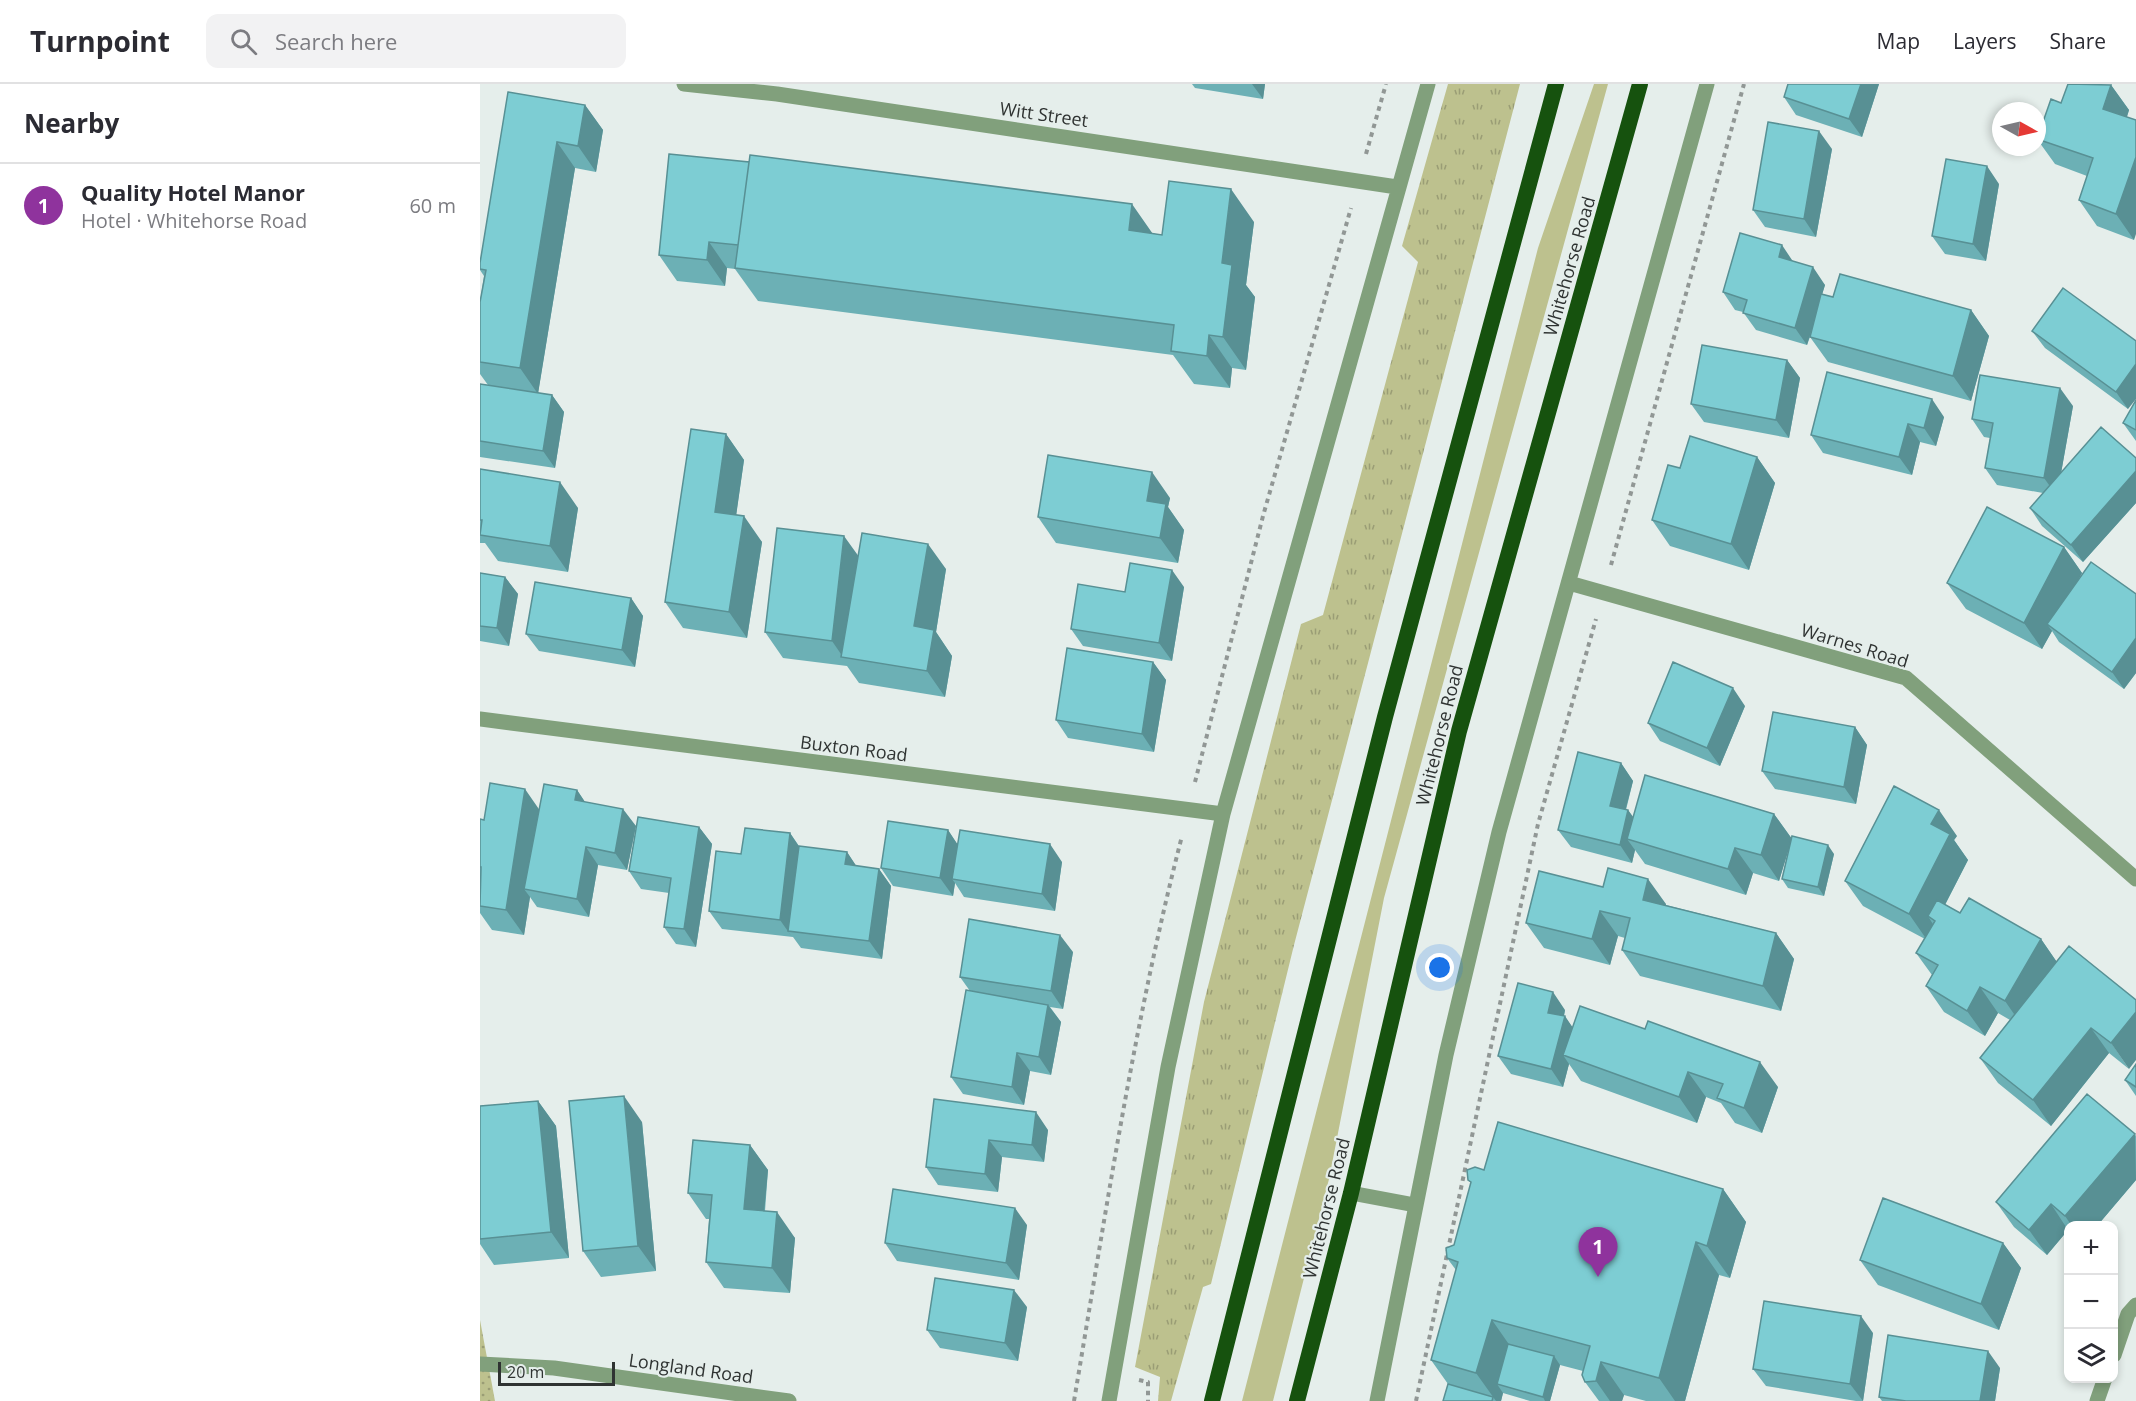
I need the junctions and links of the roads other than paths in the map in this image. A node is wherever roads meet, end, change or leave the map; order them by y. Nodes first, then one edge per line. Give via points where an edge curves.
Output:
1 (684, 84) edge
2 (1428, 84) edge
3 (1556, 84) edge
4 (1640, 84) edge
5 (1707, 84) edge
6 (778, 89) edge
7 (1398, 187) junction
8 (1569, 583) junction
9 (480, 718) edge
10 (1223, 814) junction
11 (2136, 879) edge
12 (1351, 1194) junction
13 (1416, 1205) junction
14 (2136, 1305) edge
15 (2118, 1343) edge
16 (480, 1364) edge
17 (2103, 1383) edge
18 (789, 1401) edge
19 (1109, 1401) edge
20 (1212, 1401) edge
21 (1297, 1401) edge
22 (1377, 1401) edge
23 (2097, 1401) edge

1 - 6 street, Witt Street
2 - 7 street
3 - 20 highway via 1384,717
4 - 12 highway, Whitehorse Road via 1458,731
5 - 8 street
6 - 7 street, Witt Street
7 - 10 street
8 - 11 street, Warnes Road via 1906,678
8 - 13 street via 1499,832 1446,1055
9 - 10 street, Buxton Road
10 - 19 street via 1168,1066
12 - 13 street
12 - 21 highway, Whitehorse Road
13 - 22 street
14 - 15 street via 2128,1314
16 - 18 street, Longland Road via 554,1368
17 - 23 street

